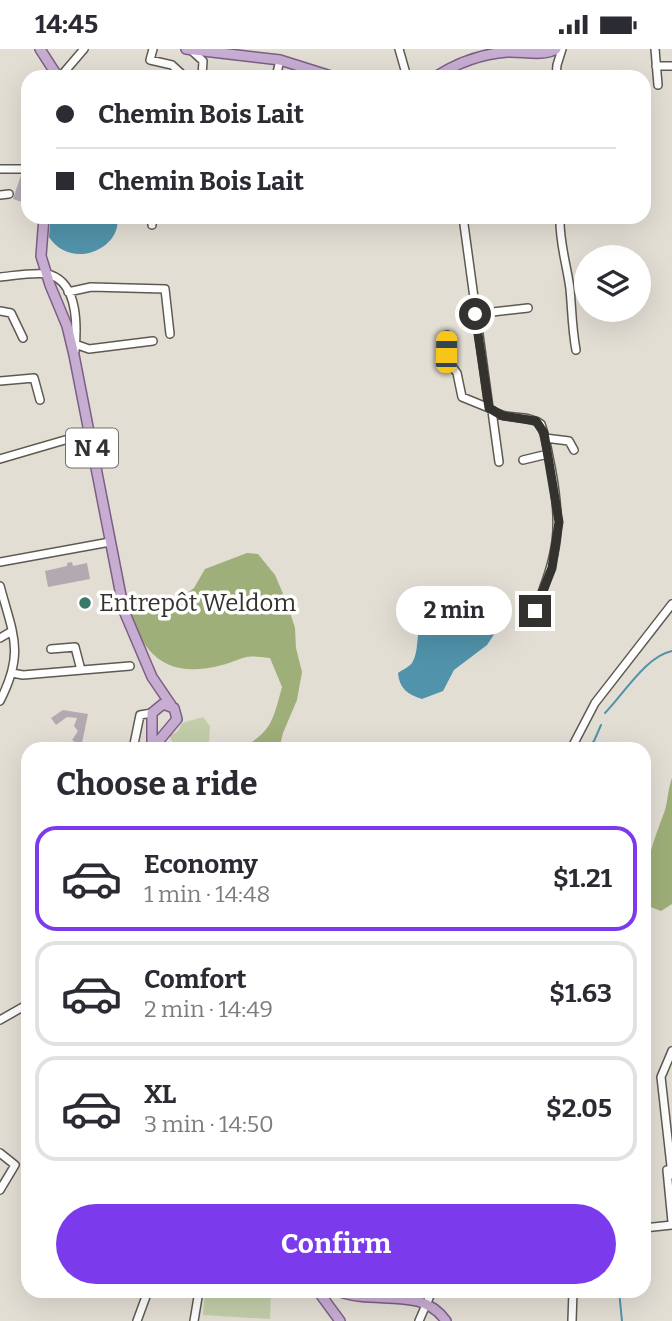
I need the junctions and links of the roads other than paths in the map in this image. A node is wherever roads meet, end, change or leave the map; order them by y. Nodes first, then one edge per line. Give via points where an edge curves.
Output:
1 (40, 49) edge
2 (84, 49) edge
3 (153, 49) edge
4 (400, 49) edge
5 (655, 49) edge
6 (189, 50) edge
7 (520, 50) edge
8 (555, 50) edge
9 (213, 52) junction
10 (280, 60) junction
11 (556, 65) junction
12 (656, 66) junction
13 (672, 66) edge
14 (54, 70) edge
15 (65, 70) edge
16 (177, 70) edge
17 (202, 70) edge
18 (204, 70) edge
19 (278, 70) edge
20 (312, 70) edge
21 (405, 70) edge
22 (449, 70) edge
23 (556, 70) edge
24 (658, 85) dead end
25 (0, 169) edge
26 (21, 169) edge
27 (43, 224) edge
28 (464, 224) edge
29 (560, 224) edge
30 (46, 275) junction
31 (0, 277) edge
32 (68, 292) junction
33 (528, 308) dead end
34 (0, 311) edge
35 (475, 314) junction
36 (170, 334) dead end
37 (447, 335) dead end
38 (23, 338) dead end
39 (152, 341) dead end
40 (75, 344) junction
41 (576, 350) dead end
42 (74, 355) junction
43 (0, 381) edge
44 (40, 400) dead end
45 (490, 409) junction
46 (89, 433) junction
47 (545, 438) junction
48 (574, 450) dead end
49 (548, 454) junction
50 (0, 459) edge
51 (523, 460) dead end
52 (499, 462) dead end
53 (110, 542) junction
54 (0, 562) edge
55 (0, 586) edge
56 (672, 604) edge
57 (535, 611) dead end
58 (12, 631) junction
59 (0, 638) edge
60 (51, 649) dead end
61 (130, 666) dead end
62 (81, 670) junction
63 (12, 673) junction
64 (152, 677) junction
65 (0, 701) edge
66 (170, 705) junction
67 (152, 712) junction
68 (154, 724) junction
69 (166, 730) junction
70 (134, 742) edge
71 (153, 742) edge
72 (157, 742) edge
73 (574, 742) edge
74 (21, 1008) edge
75 (0, 1020) edge
76 (672, 1051) edge
77 (663, 1127) dead end
78 (0, 1153) edge
79 (672, 1175) edge
80 (0, 1190) edge
81 (672, 1223) edge
82 (651, 1227) edge
83 (145, 1298) edge
84 (198, 1298) edge
85 (324, 1298) edge
86 (330, 1298) edge
87 (364, 1298) edge
88 (428, 1298) edge
89 (573, 1298) edge
90 (327, 1302) junction
91 (426, 1302) junction
92 (137, 1321) edge
93 (194, 1321) edge
94 (340, 1321) edge
95 (419, 1321) edge
96 (446, 1321) edge
97 (572, 1321) edge

1 - 14 main road
2 - 15 street
3 - 16 street via 150,59
4 - 21 street
5 - 12 street
6 - 9 main road
6 - 17 street via 203,61
7 - 8 main road
7 - 22 main road via 463,61
8 - 11 street
8 - 11 street
9 - 10 main road
9 - 18 street
10 - 19 street
10 - 20 main road
11 - 23 street
12 - 13 street
12 - 24 street
25 - 26 street
27 - 30 main road, N 4 via 41,249
28 - 35 street
29 - 41 street
30 - 31 street
30 - 32 street via 63,283
30 - 42 main road, N 4
32 - 36 street via 91,287 165,289
32 - 40 street via 74,307
33 - 35 street
34 - 38 street via 11,313
35 - 45 street
37 - 45 street via 449,361 462,397
39 - 40 street via 94,348
40 - 42 street
42 - 46 main road, N 4
43 - 44 street via 34,378
45 - 47 street via 536,421
45 - 52 street
46 - 50 street
46 - 53 main road, N 4
47 - 48 street via 569,441
47 - 49 street
49 - 51 street
49 - 57 street via 559,522 552,568
53 - 54 street
53 - 64 main road, N 4 via 128,625
55 - 58 street
56 - 73 street via 595,703
58 - 59 street
58 - 63 street via 16,657
60 - 62 street via 75,647
61 - 62 street
62 - 63 street
63 - 65 street
64 - 66 main road, N 4
64 - 67 main road, N 4 via 156,702
66 - 67 main road
66 - 69 main road, N 4 via 177,719
67 - 68 main road, N 4
67 - 70 street via 140,715
68 - 69 main road
68 - 71 main road, N 4
69 - 72 main road, N 4
74 - 75 street
76 - 79 street via 661,1077
77 - 81 street
78 - 80 street via 15,1165
81 - 82 street
83 - 92 street
84 - 93 street
85 - 90 main road
86 - 90 main road
87 - 91 main road
88 - 91 street
89 - 97 street
90 - 94 main road
91 - 95 street
91 - 96 main road

